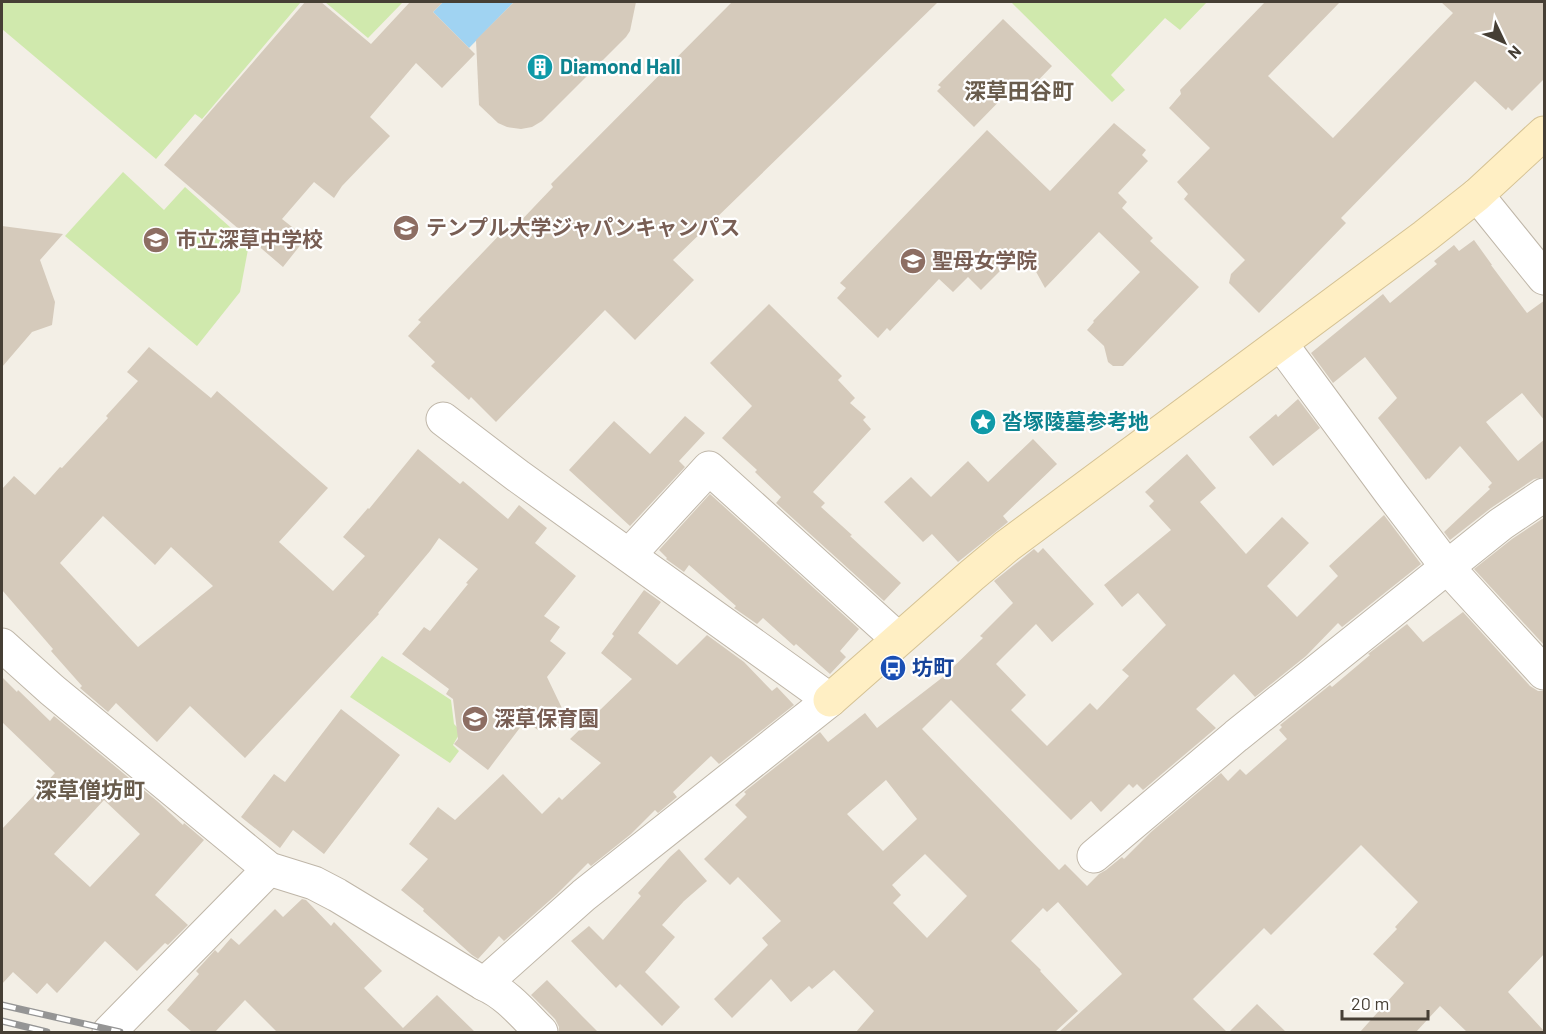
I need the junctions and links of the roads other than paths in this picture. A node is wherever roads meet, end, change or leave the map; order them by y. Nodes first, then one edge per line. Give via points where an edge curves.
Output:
1 (1545, 133) edge
2 (1478, 195) junction
3 (1545, 278) edge
4 (1281, 344) junction
5 (443, 419) dead end
6 (1545, 495) edge
7 (629, 555) junction
8 (1448, 567) junction
9 (898, 639) junction
10 (2, 645) edge
11 (1545, 673) edge
12 (830, 699) junction
13 (1094, 856) dead end
14 (269, 869) junction
15 (484, 984) junction
16 (109, 1032) edge
17 (541, 1032) edge

1 - 2 street
2 - 3 street
2 - 4 street
4 - 8 street
4 - 9 street via 1007,546
5 - 7 street
6 - 8 street via 1500,524
7 - 9 street via 709,468
7 - 12 street
8 - 11 street
8 - 13 street via 1236,736
9 - 12 street
10 - 14 street
12 - 15 street via 584,895
14 - 15 street via 314,882
14 - 16 street
15 - 17 street via 505,996

